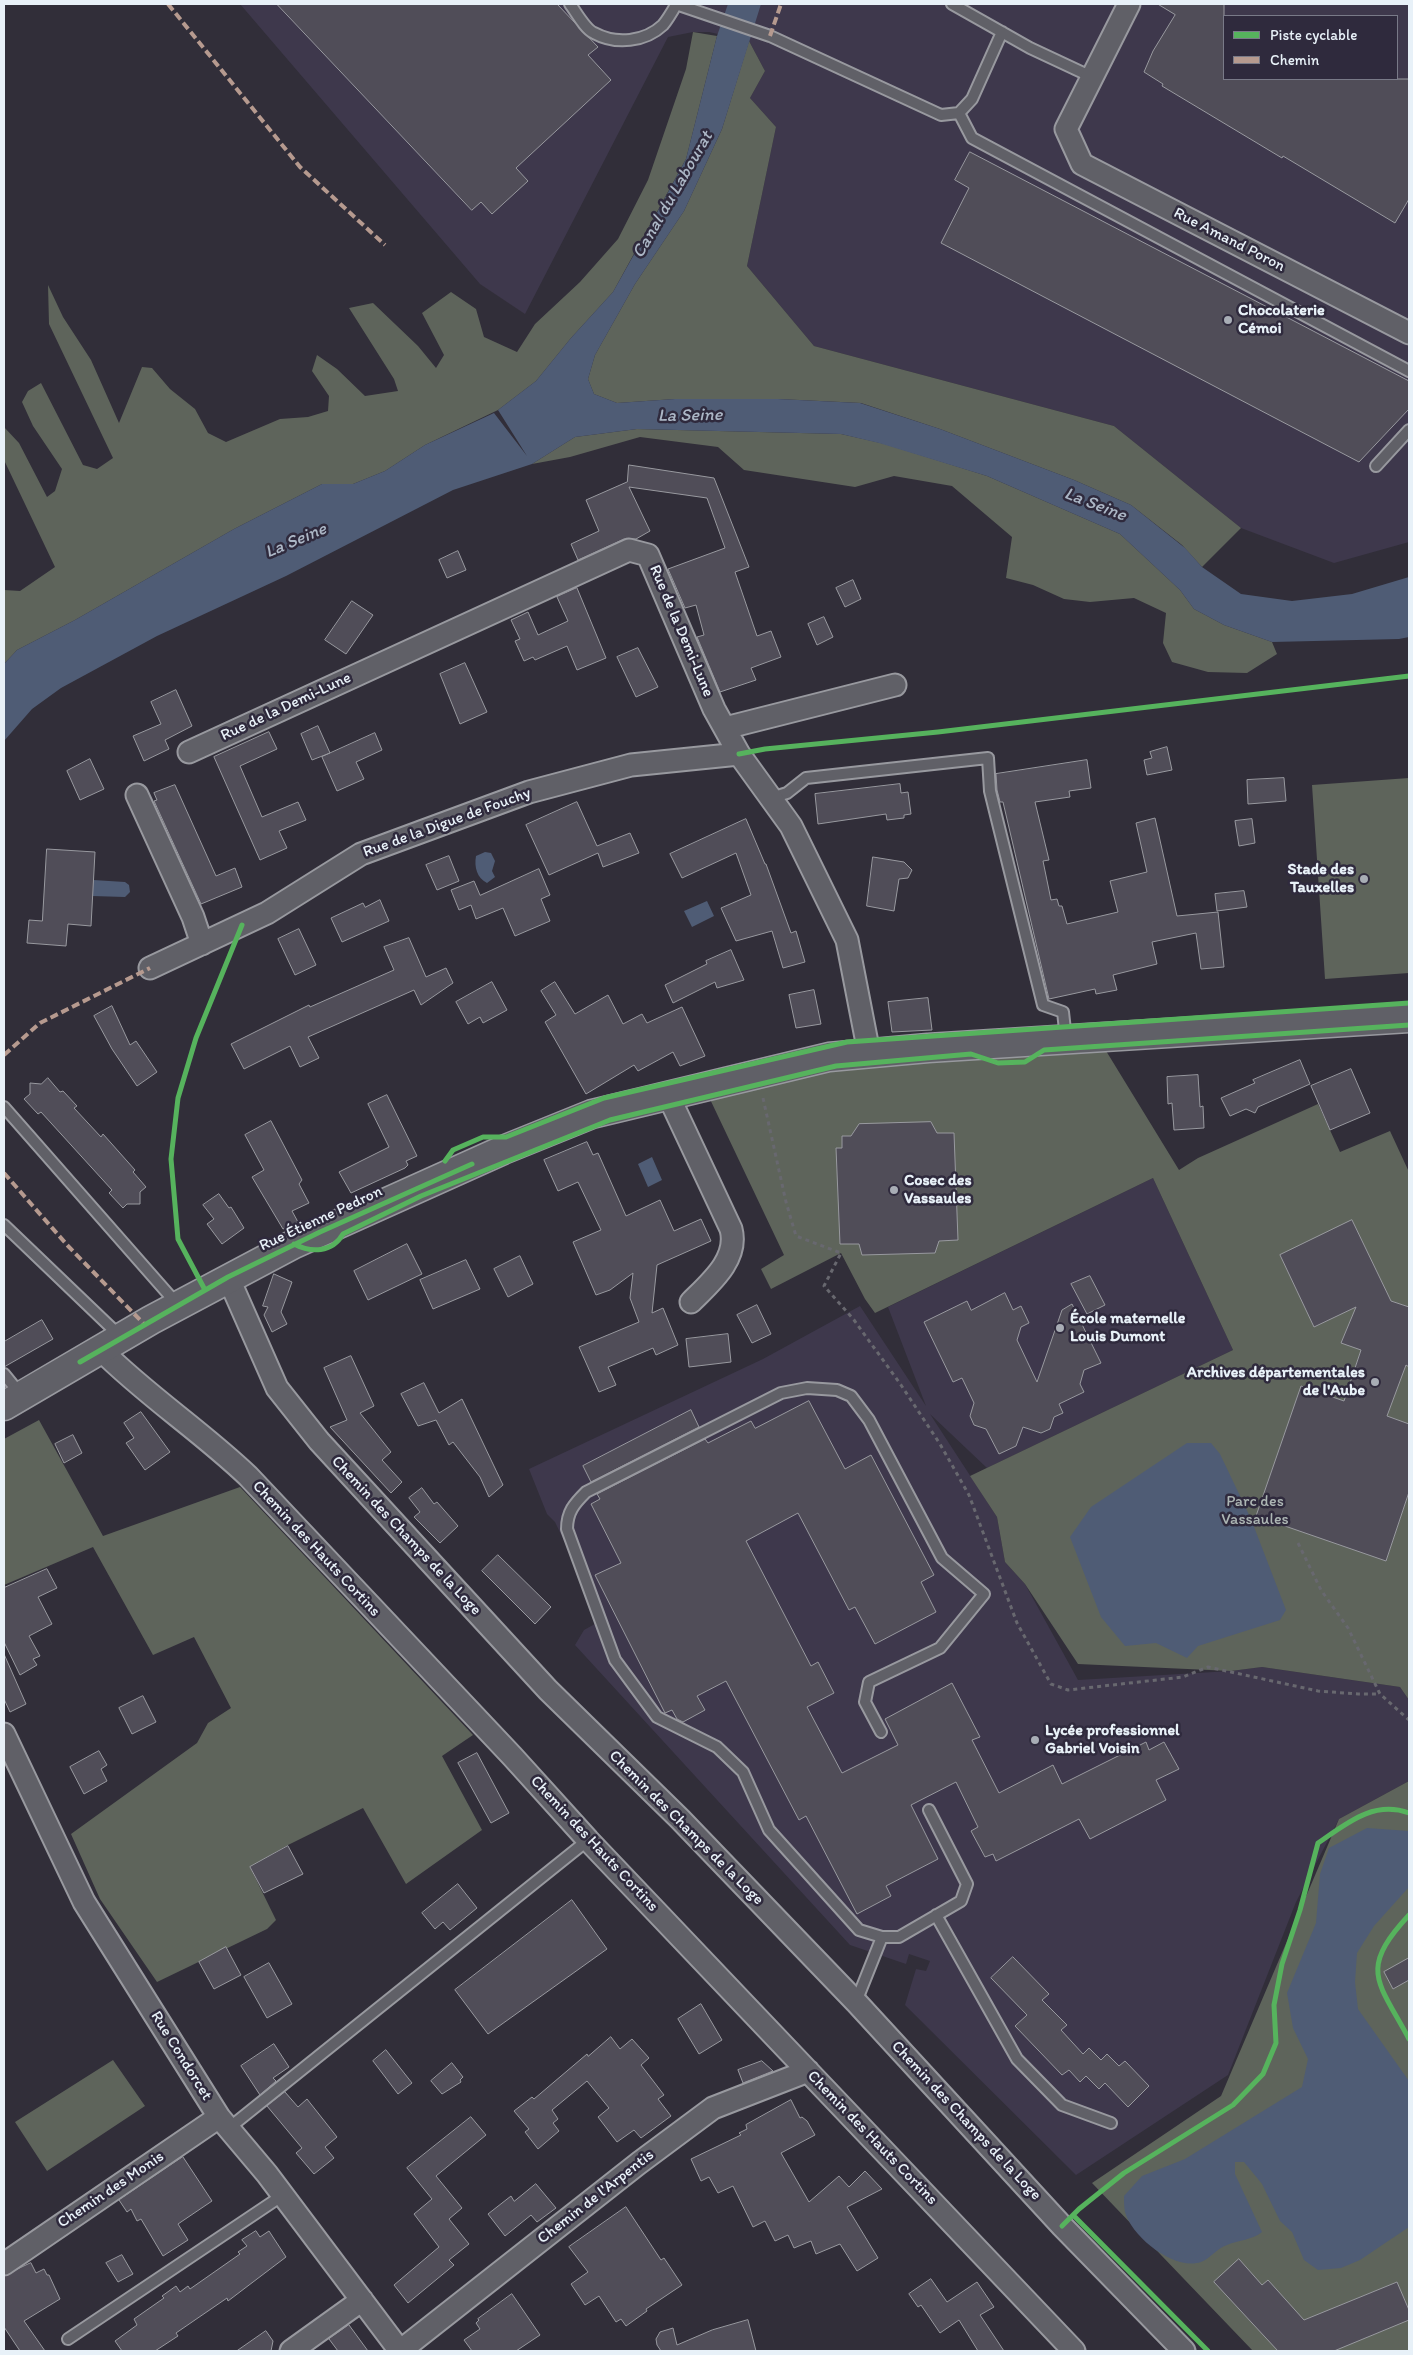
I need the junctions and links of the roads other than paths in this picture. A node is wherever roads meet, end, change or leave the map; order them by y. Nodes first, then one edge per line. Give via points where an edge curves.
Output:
1 (570, 4) edge
2 (952, 4) edge
3 (1129, 4) edge
4 (676, 5) edge
5 (1002, 32) junction
6 (1092, 77) junction
7 (959, 113) junction
8 (1409, 333) edge
9 (1409, 371) edge
10 (1409, 430) edge
11 (1376, 466) dead end
12 (895, 685) dead end
13 (724, 728) junction
14 (189, 752) dead end
15 (739, 754) junction
16 (137, 795) dead end
17 (771, 798) junction
18 (202, 944) junction
19 (150, 968) dead end
20 (1409, 1018) edge
21 (1066, 1040) junction
22 (869, 1052) junction
23 (668, 1095) junction
24 (4, 1107) edge
25 (4, 1225) edge
26 (228, 1277) junction
27 (691, 1302) dead end
28 (178, 1305) junction
29 (111, 1344) junction
30 (4, 1374) edge
31 (13, 1401) edge
32 (881, 1732) dead end
33 (4, 1734) edge
34 (929, 1810) dead end
35 (588, 1840) junction
36 (936, 1915) junction
37 (882, 1936) junction
38 (856, 2002) junction
39 (808, 2071) junction
40 (224, 2122) junction
41 (1111, 2124) dead end
42 (283, 2195) junction
43 (4, 2264) edge
44 (362, 2300) junction
45 (68, 2339) dead end
46 (291, 2351) edge
47 (400, 2351) edge
48 (1074, 2351) edge
49 (1184, 2351) edge

1 - 4 lane via 593,33 618,41 652,33 664,24
2 - 5 lane
3 - 6 street
4 - 7 lane via 770,36 942,115
5 - 6 lane
5 - 7 lane via 972,99
6 - 8 street, Rue Amand Poron via 1066,129 1082,164
7 - 9 lane via 972,138
10 - 11 lane
12 - 13 street
13 - 14 street, Rue de la Demi-Lune via 648,555 629,550
13 - 15 street, Rue de la Demi-Lune
15 - 17 street, Rue de la Demi-Lune
15 - 18 street, Rue de la Digue de Fouchy via 631,765 529,792 360,854 267,913
16 - 18 street via 193,917
17 - 21 lane via 787,793 806,778 988,758 990,791 1043,1005 1062,1012
17 - 22 street, Rue de la Demi-Lune via 791,826 847,940
18 - 19 street, Rue de la Digue de Fouchy
20 - 21 street, Rue Étienne Pedron
21 - 22 street, Rue Étienne Pedron
22 - 23 street, Rue Étienne Pedron via 830,1057
23 - 26 street, Rue Étienne Pedron via 592,1114 503,1150
23 - 27 street via 734,1241 715,1278
24 - 28 lane
25 - 29 lane
26 - 28 street, Rue Étienne Pedron
26 - 38 street, Chemin des Champs de la Loge via 277,1388 319,1441 548,1690 680,1820
28 - 29 street, Rue Étienne Pedron
29 - 31 street, Rue Étienne Pedron
29 - 35 street, Chemin des Hauts Cortins via 121,1370 248,1476
30 - 31 lane
32 - 37 lane via 865,1702 869,1682 940,1648 984,1594 942,1558 869,1420 851,1396 837,1390 808,1388 781,1393 586,1492 575,1503 567,1517 567,1529 614,1660 658,1717 716,1747 743,1772 769,1830 859,1930
33 - 40 street, Rue Condorcet via 84,1902
34 - 36 lane via 967,1884 961,1901
35 - 39 street, Chemin des Hauts Cortins
35 - 40 lane
36 - 37 lane via 899,1937
36 - 41 lane via 1017,2059 1062,2105
37 - 38 lane
38 - 49 street, Chemin des Champs de la Loge via 1062,2226
39 - 47 street, Chemin de l'Arpentis via 713,2108
39 - 48 street, Chemin des Hauts Cortins
40 - 42 street, Rue Condorcet
40 - 43 street, Chemin des Monis
42 - 44 street, Rue Condorcet
42 - 45 lane
44 - 46 street
44 - 47 street, Rue Condorcet

